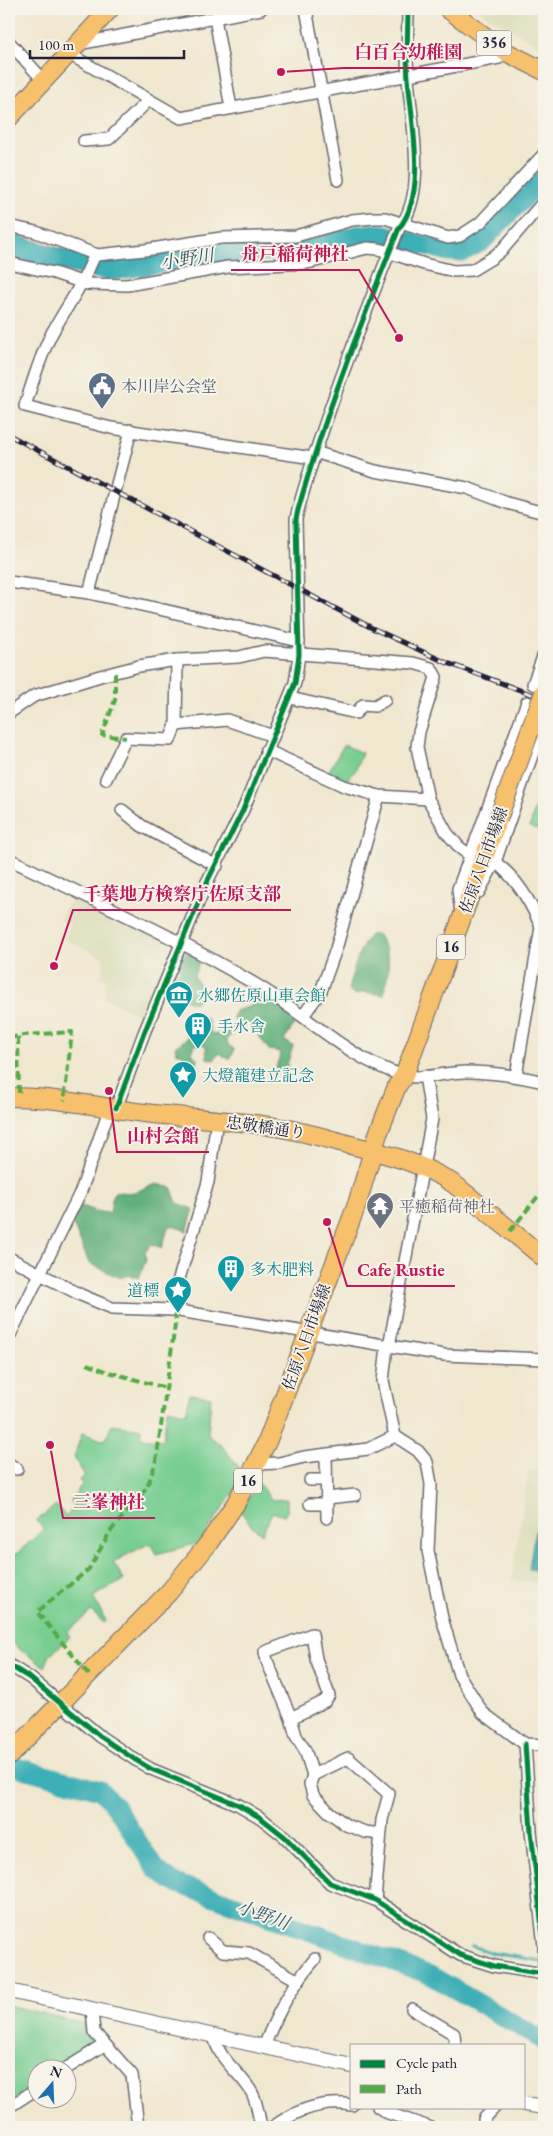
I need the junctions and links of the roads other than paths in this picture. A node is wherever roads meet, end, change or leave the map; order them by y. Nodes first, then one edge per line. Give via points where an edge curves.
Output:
1 (110, 9) edge
2 (261, 9) edge
3 (306, 9) edge
4 (408, 9) edge
5 (448, 9) edge
6 (215, 18) junction
7 (9, 42) edge
8 (74, 49) junction
9 (506, 52) junction
10 (543, 68) edge
11 (408, 76) junction
12 (44, 81) junction
13 (321, 92) junction
14 (149, 100) junction
15 (231, 108) junction
16 (9, 118) edge
17 (84, 141) dead end
18 (544, 154) edge
19 (338, 180) dead end
20 (544, 201) edge
21 (9, 226) edge
22 (401, 226) junction
23 (390, 250) junction
24 (94, 256) junction
25 (9, 263) edge
26 (84, 280) junction
27 (131, 430) junction
28 (314, 455) junction
29 (544, 513) edge
30 (9, 582) edge
31 (89, 593) junction
32 (299, 640) junction
33 (544, 654) edge
34 (299, 655) junction
35 (177, 660) junction
36 (544, 690) edge
37 (290, 698) junction
38 (385, 700) dead end
39 (544, 708) edge
40 (9, 713) edge
41 (176, 725) junction
42 (544, 731) edge
43 (273, 736) junction
44 (266, 750) junction
45 (106, 779) dead end
46 (379, 796) junction
47 (428, 799) junction
48 (122, 810) dead end
49 (471, 856) junction
50 (9, 859) edge
51 (494, 862) junction
52 (217, 866) junction
53 (461, 918) junction
54 (182, 943) junction
55 (303, 1016) junction
56 (404, 1076) junction
57 (425, 1076) junction
58 (516, 1076) junction
59 (544, 1082) edge
60 (9, 1097) edge
61 (113, 1108) junction
62 (217, 1120) junction
63 (373, 1150) junction
64 (422, 1166) junction
65 (9, 1258) edge
66 (544, 1258) edge
67 (40, 1274) junction
68 (174, 1310) junction
69 (308, 1332) junction
70 (9, 1337) edge
71 (388, 1346) junction
72 (544, 1360) edge
73 (395, 1436) junction
74 (326, 1454) junction
75 (257, 1464) junction
76 (310, 1480) dead end
77 (326, 1480) junction
78 (355, 1496) dead end
79 (327, 1501) junction
80 (310, 1504) dead end
81 (327, 1518) dead end
82 (9, 1665) edge
83 (60, 1704) junction
84 (291, 1718) junction
85 (525, 1744) junction
86 (544, 1745) edge
87 (12, 1749) edge
88 (314, 1775) junction
89 (380, 1834) junction
90 (541, 1894) edge
91 (375, 1900) junction
92 (208, 1938) dead end
93 (544, 1946) edge
94 (315, 1959) dead end
95 (544, 1961) edge
96 (297, 1980) junction
97 (9, 1991) edge
98 (412, 2009) dead end
99 (92, 2010) junction
100 (214, 2036) junction
101 (455, 2044) edge
102 (104, 2045) junction
103 (264, 2047) junction
104 (78, 2061) edge
105 (350, 2066) edge
106 (28, 2094) edge
107 (526, 2104) edge
108 (350, 2105) edge
109 (9, 2106) edge
110 (544, 2107) edge
111 (380, 2108) edge
112 (494, 2108) edge
113 (138, 2127) edge
114 (261, 2127) edge
115 (273, 2127) edge
116 (428, 2127) edge
117 (485, 2127) edge

1 - 8 main road
2 - 6 street
3 - 13 street
4 - 11 street
5 - 9 main road, 356
6 - 8 street
6 - 15 street
7 - 12 street
8 - 12 main road
8 - 14 street
9 - 10 main road, 356
9 - 11 street via 499,58
11 - 13 street
11 - 22 street via 416,168 414,190
12 - 16 main road
13 - 15 street
13 - 19 street
14 - 15 street via 181,118
14 - 17 street via 109,139
18 - 22 street via 480,223 460,236 448,238
20 - 23 street via 503,249 472,270 454,271
21 - 24 street via 36,232
22 - 23 street
22 - 24 street via 385,218 352,220 296,236 230,238
23 - 26 street via 367,248 308,263 228,267 133,285 87,284
23 - 28 street
24 - 26 street
25 - 26 street
26 - 27 street via 40,359 25,406
27 - 28 street
27 - 31 street
28 - 29 street via 376,471 467,488 508,504
28 - 32 street via 296,519
30 - 31 street
31 - 32 street
32 - 34 street
33 - 36 street via 533,684
34 - 35 street via 264,651 239,657
34 - 37 street
34 - 47 street via 413,663 432,668 436,677 419,732 418,747
35 - 40 street via 139,666 34,696
35 - 41 street
36 - 53 main road, 佐原八日市場線 / 16, bridge
37 - 38 street via 356,713 362,705 375,706
37 - 43 street
39 - 49 street via 527,702
41 - 43 street via 227,720
41 - 45 street via 170,740 126,738
42 - 51 street
43 - 44 street
44 - 46 street via 344,786
44 - 52 street
46 - 47 street
46 - 55 street via 336,949 321,991
47 - 49 street via 447,833
48 - 52 street via 142,826
49 - 53 street via 458,889
50 - 54 street
51 - 53 street
51 - 58 street via 511,876 534,909 541,927
52 - 54 street via 206,884
53 - 56 main road, 佐原八日市場線 / 16
54 - 55 street via 257,985
54 - 61 street
55 - 56 street via 361,1058
56 - 57 street
56 - 63 main road, 佐原八日市場線 / 16 via 397,1086
57 - 58 street via 465,1072
57 - 64 street via 432,1119
58 - 59 street
60 - 61 main road, 忠敬橋通り via 64,1100
61 - 62 main road, 忠敬橋通り
61 - 67 street via 81,1191
62 - 63 main road, 忠敬橋通り via 280,1127
62 - 68 street via 208,1182 178,1282
63 - 64 main road, 忠敬橋通り
63 - 69 main road, 佐原八日市場線 / 16 via 357,1204
64 - 66 main road, 忠敬橋通り via 454,1184
64 - 71 street
65 - 67 street
67 - 68 street via 112,1308
67 - 70 street
68 - 69 street
69 - 71 street
69 - 75 main road, 佐原八日市場線 / 16
71 - 72 street via 444,1355
71 - 73 street via 383,1381
73 - 74 street via 368,1449
73 - 85 street via 418,1451 427,1462 430,1484 428,1551 442,1618 459,1675 483,1713
74 - 75 street
74 - 77 street
75 - 83 main road, 佐原八日市場線 / 16 via 232,1510 181,1578
76 - 77 street
77 - 79 street
78 - 79 street
79 - 80 street
79 - 81 street
82 - 83 street
83 - 87 main road, 佐原八日市場線 / 16
83 - 91 street via 134,1759 262,1818 330,1883
84 - 84 street via 265,1652 312,1634 316,1659 329,1695 325,1702
84 - 88 street
85 - 86 street
85 - 90 street via 531,1831
88 - 89 street via 310,1784 313,1795 329,1812 346,1825
88 - 89 street via 348,1758 389,1794
89 - 91 street
90 - 93 street
91 - 95 street via 460,1955 494,1966 544,1974
92 - 96 street via 223,1951 249,1953
93 - 95 street
94 - 96 street
96 - 103 street via 273,2023
97 - 99 street
98 - 101 street via 454,2034
99 - 100 street
99 - 102 street via 94,2032
100 - 103 street
100 - 114 street via 221,2056 253,2093
102 - 104 street
102 - 113 street via 132,2076
103 - 105 street
106 - 109 street
107 - 110 street
108 - 115 street via 335,2102 296,2112
111 - 116 street
112 - 117 street via 484,2119

